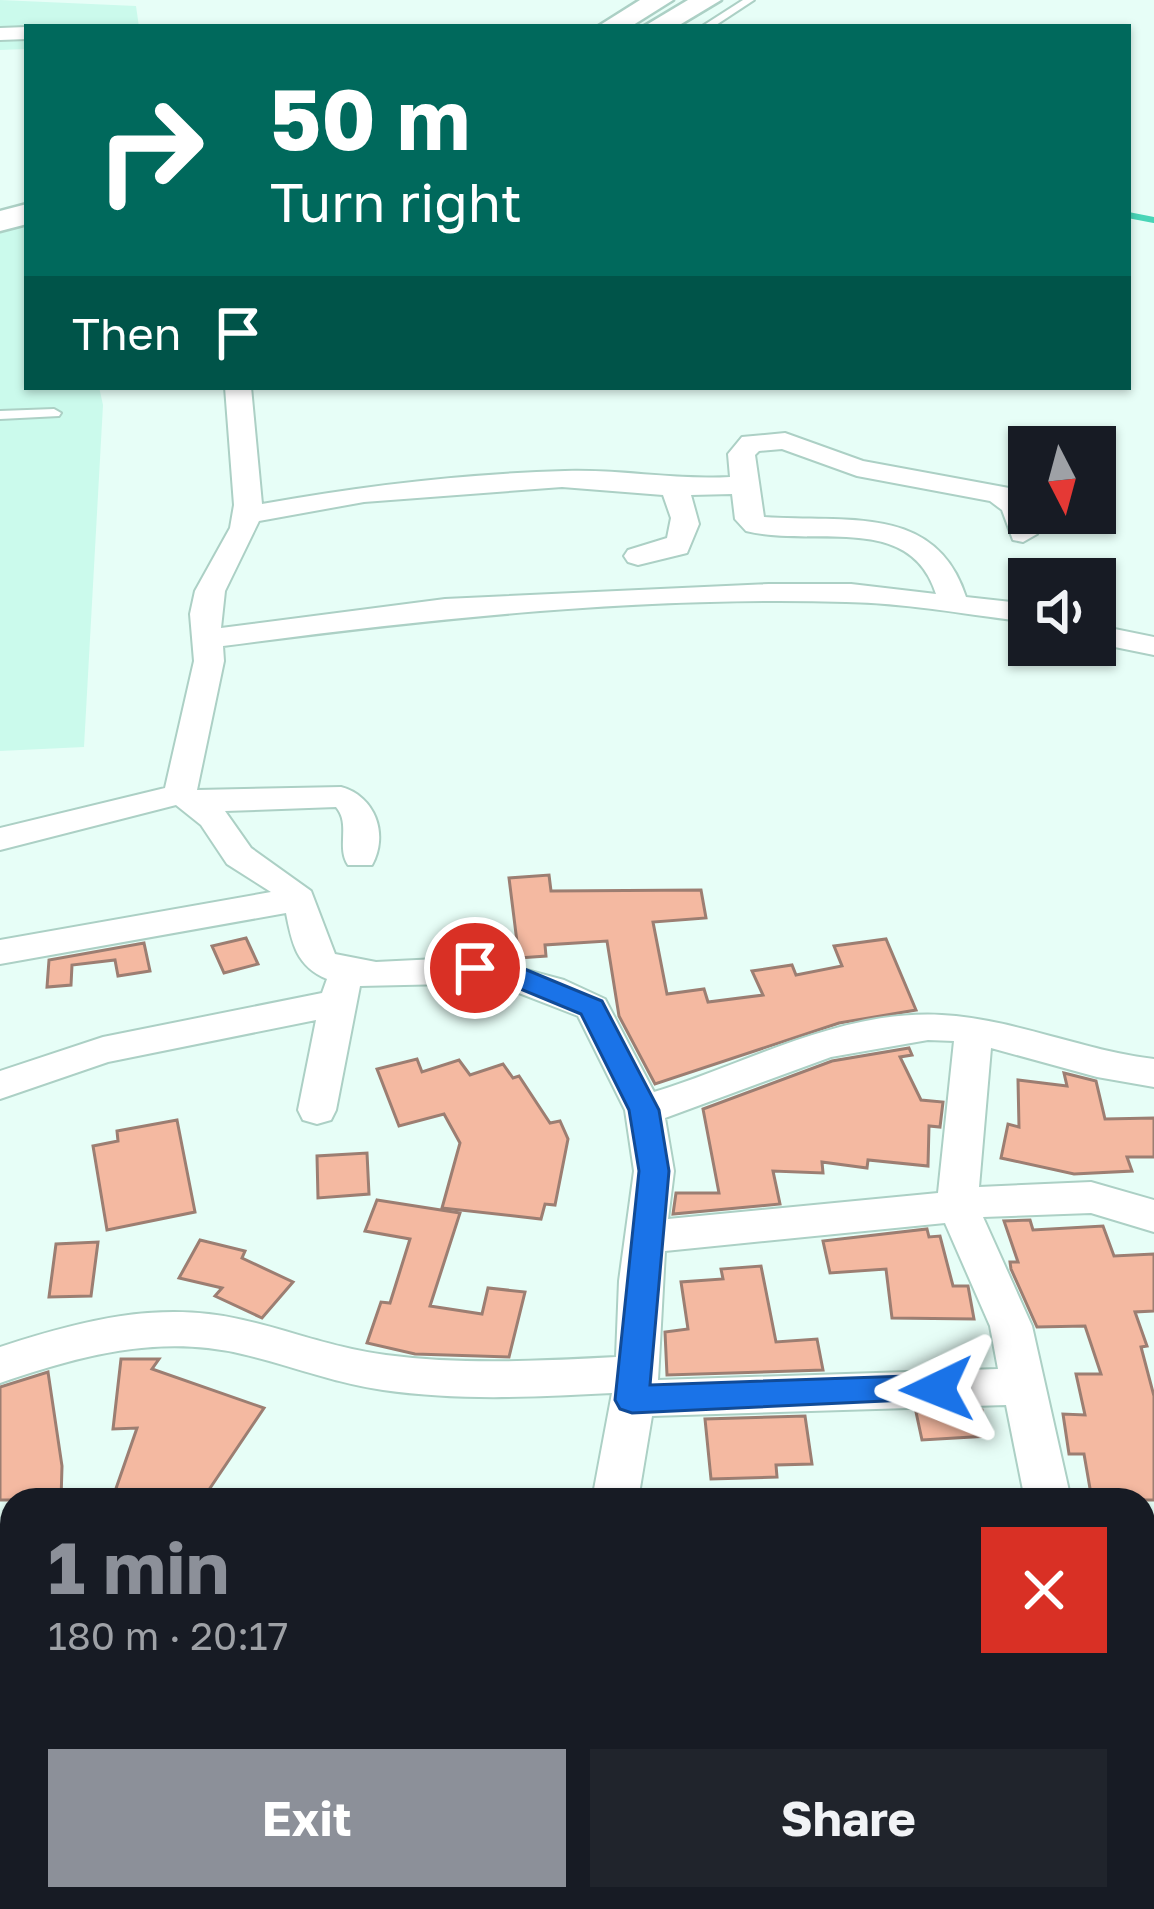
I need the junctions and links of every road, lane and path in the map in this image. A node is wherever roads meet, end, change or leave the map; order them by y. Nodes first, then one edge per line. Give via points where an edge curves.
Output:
1 (660, 0) edge
2 (708, 0) edge
3 (748, 0) edge
4 (616, 24) edge
5 (662, 24) edge
6 (711, 24) edge
7 (238, 390) edge
8 (54, 413) dead end
9 (0, 416) edge
10 (742, 484) junction
11 (674, 488) junction
12 (1008, 501) edge
13 (246, 515) junction
14 (719, 519) junction
15 (638, 556) dead end
16 (953, 603) junction
17 (1008, 610) edge
18 (1116, 638) edge
19 (210, 639) junction
20 (1154, 646) edge
21 (191, 798) junction
22 (0, 839) edge
23 (360, 857) dead end
24 (299, 899) junction
25 (0, 952) edge
26 (341, 987) junction
27 (974, 1031) junction
28 (1154, 1073) edge
29 (0, 1085) edge
30 (316, 1110) dead end
31 (644, 1110) junction
32 (957, 1204) junction
33 (1154, 1217) edge
34 (646, 1237) junction
35 (0, 1365) edge
36 (1024, 1385) junction
37 (634, 1387) junction
38 (617, 1488) edge
39 (1045, 1488) edge

1 - 4 main road
2 - 5 main road
3 - 6 lane
7 - 13 street
8 - 9 lane
10 - 11 street
10 - 12 street via 741,454 751,442 784,441 857,468
10 - 14 street
11 - 13 street via 562,479 364,494
11 - 14 street
13 - 19 street via 210,591
14 - 15 street via 677,547
14 - 16 street via 900,535 942,563
16 - 17 street
16 - 19 street via 851,593 595,599 377,614
18 - 20 street
19 - 21 street
21 - 22 street
21 - 23 street via 354,801
21 - 24 street via 241,858
24 - 25 street
24 - 26 street via 315,956
26 - 29 street
26 - 30 street
26 - 31 street via 475,968 548,987 592,1008
27 - 28 street
27 - 31 street via 927,1027 841,1041
27 - 32 street
31 - 34 street via 654,1171
32 - 33 street via 1111,1198
32 - 34 street
32 - 36 street via 1011,1327
34 - 37 street
35 - 37 street via 92,1334 151,1326 236,1335 351,1368
36 - 37 street
36 - 39 street
37 - 38 street

